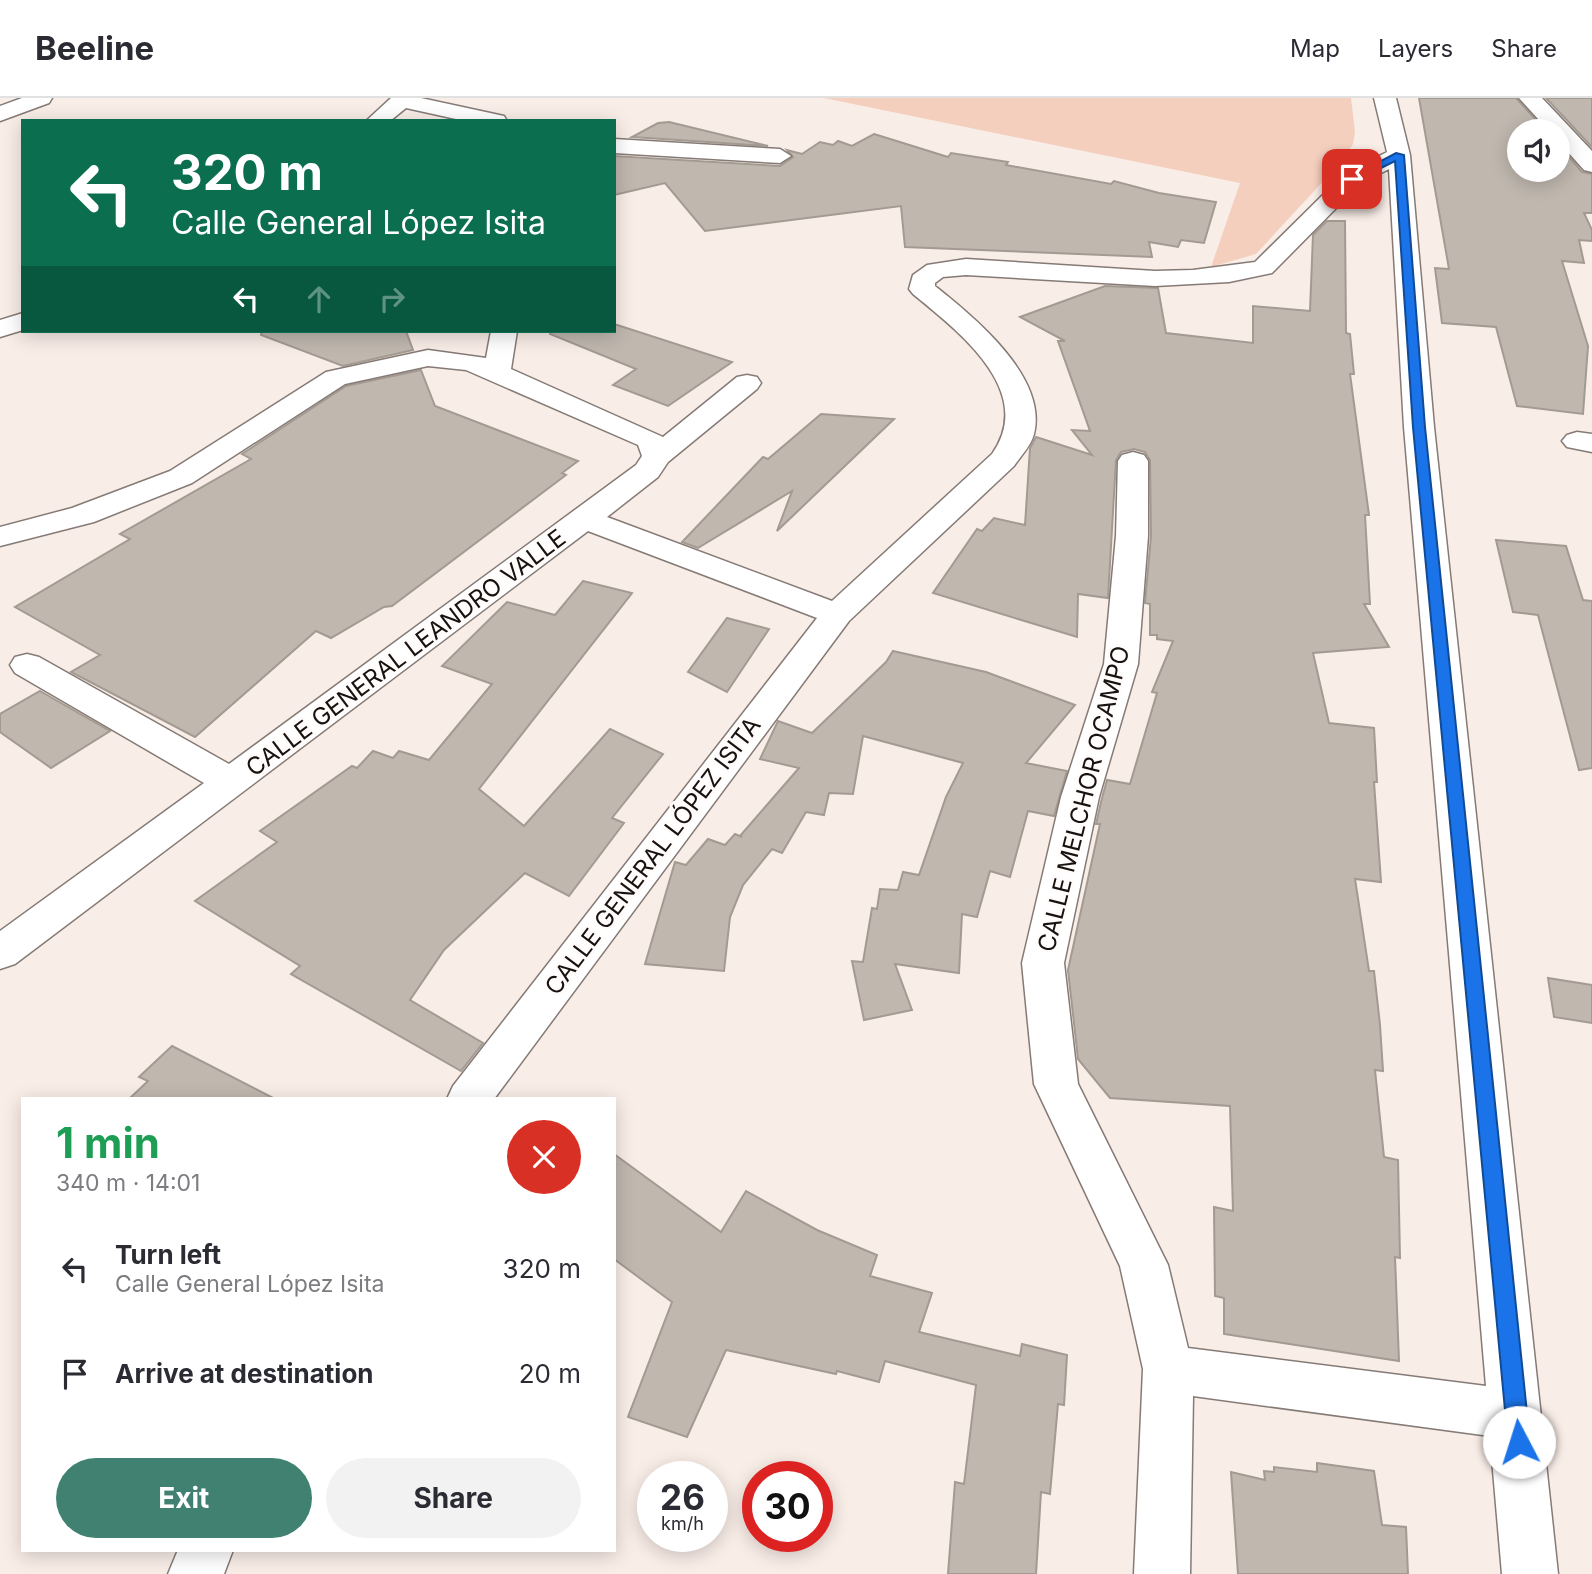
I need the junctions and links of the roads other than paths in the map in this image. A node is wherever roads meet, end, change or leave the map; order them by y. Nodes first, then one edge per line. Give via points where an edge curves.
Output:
1 (41, 98) edge
2 (1385, 98) edge
3 (1530, 98) edge
4 (403, 99) edge
5 (0, 114) edge
6 (379, 119) edge
7 (488, 119) edge
8 (616, 148) edge
9 (1399, 155) junction
10 (780, 156) dead end
11 (1592, 165) edge
12 (21, 322) edge
13 (0, 330) edge
14 (504, 333) edge
15 (497, 372) junction
16 (747, 383) dead end
17 (657, 456) junction
18 (1133, 461) dead end
19 (584, 519) junction
20 (0, 537) edge
21 (837, 614) junction
22 (27, 666) dead end
23 (233, 783) junction
24 (0, 953) edge
25 (471, 1097) edge
26 (1168, 1369) junction
27 (1517, 1415) junction
28 (205, 1552) edge
29 (196, 1574) edge
30 (1162, 1574) edge
31 (1530, 1574) edge

1 - 5 street
2 - 9 street
3 - 11 street
4 - 6 street
4 - 7 street
8 - 10 street
9 - 21 street, CALLE GENERAL LÓPEZ ISITA via 1352,179 1263,268 1170,278 966,267 936,270 922,279 922,289 949,310 1009,373 1020,404 1020,434 1003,460
9 - 27 street via 1419,427
12 - 13 street
14 - 15 street
15 - 17 street via 650,439
15 - 20 street via 471,362 428,358 336,378 181,477 83,515
16 - 17 street, CALLE GENERAL LEANDRO VALLE
17 - 19 street, CALLE GENERAL LEANDRO VALLE via 647,471
18 - 26 street, CALLE MELCHOR OCAMPO via 1121,664 1080,797 1043,963 1056,1084 1144,1265
19 - 21 street
19 - 23 street, CALLE GENERAL LEANDRO VALLE
21 - 25 street, CALLE GENERAL LÓPEZ ISITA
22 - 23 street
23 - 24 street, CALLE GENERAL LEANDRO VALLE
26 - 27 street
26 - 30 street, CALLE MELCHOR OCAMPO
27 - 31 street
28 - 29 street

